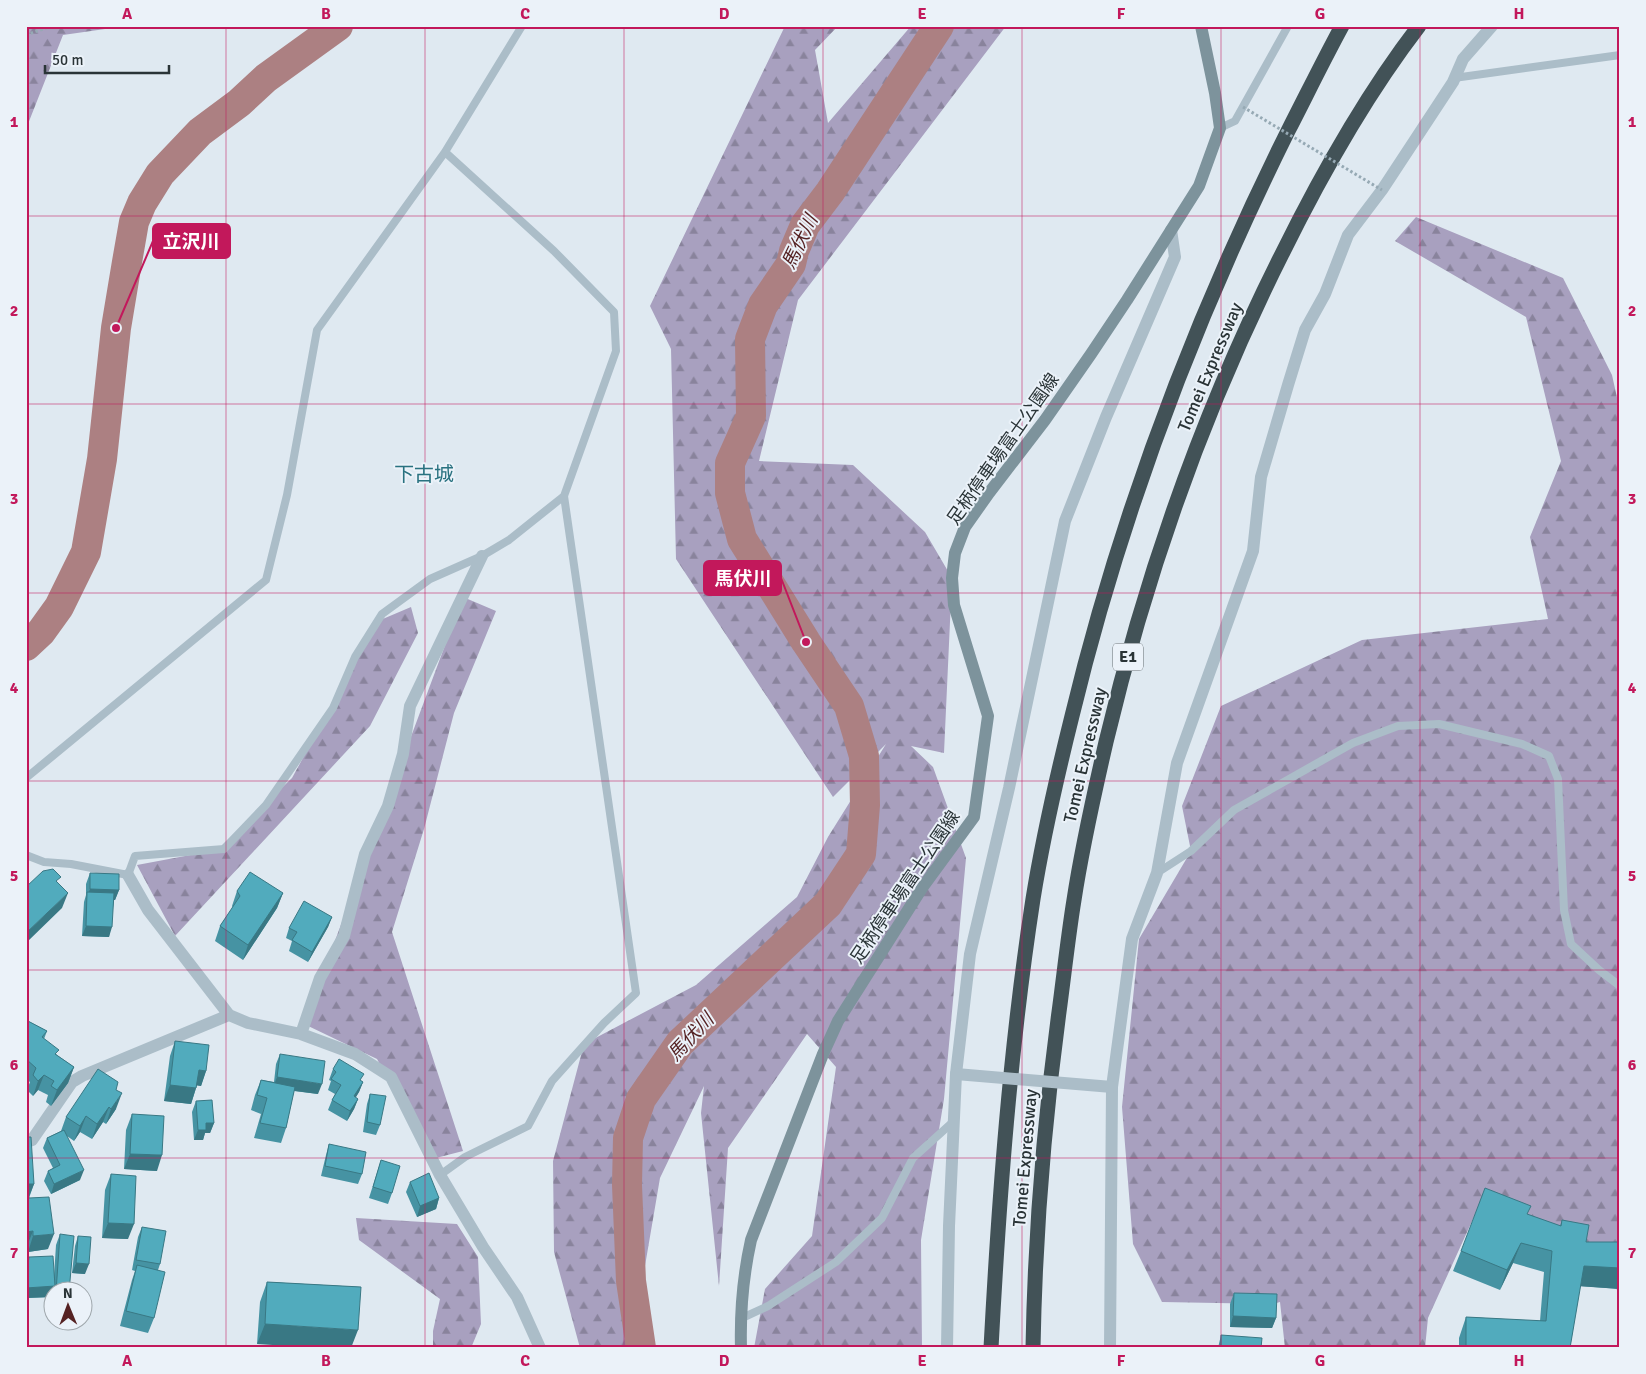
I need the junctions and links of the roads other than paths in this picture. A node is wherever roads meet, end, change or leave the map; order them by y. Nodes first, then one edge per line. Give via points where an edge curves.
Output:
1 (522, 26) edge
2 (1201, 26) edge
3 (1288, 26) edge
4 (1342, 26) edge
5 (1419, 26) edge
6 (1492, 26) edge
7 (1620, 55) edge
8 (1454, 78) junction
9 (1220, 128) junction
10 (445, 152) junction
11 (1171, 230) junction
12 (564, 496) junction
13 (482, 556) junction
14 (26, 778) edge
15 (26, 855) edge
16 (1157, 873) junction
17 (128, 875) junction
18 (1620, 986) edge
19 (229, 1015) junction
20 (301, 1034) junction
21 (956, 1074) junction
22 (1112, 1087) junction
23 (954, 1121) junction
24 (26, 1142) edge
25 (440, 1175) junction
26 (740, 1319) junction
27 (540, 1348) edge
28 (741, 1348) edge
29 (947, 1348) edge
30 (991, 1348) edge
31 (1033, 1348) edge
32 (1110, 1348) edge

1 - 10 lane
2 - 9 main road, 足柄停車場富士公園線
3 - 9 lane via 1235,121
4 - 30 highway, Tomei Expressway / E1 via 1242,225 1193,340 1118,548 1084,667 1054,787 1019,1001 1000,1198
5 - 31 highway, Tomei Expressway / E1 via 1347,134 1262,293 1196,451 1120,685 1095,787 1074,898 1054,1046 1042,1160
6 - 8 street via 1463,59
7 - 8 lane
8 - 16 street via 1382,190 1348,236 1325,294 1305,330 1261,477 1253,551 1177,763
9 - 11 main road, 足柄停車場富士公園線 via 1199,186
10 - 12 lane via 554,251 614,312 616,350
10 - 14 lane via 317,330 287,495 266,580
11 - 21 street via 1176,257 1106,417 1065,521 1010,788 970,954
11 - 26 main road, 足柄停車場富士公園線 via 1091,354 965,527 955,553 952,578 954,605 988,716 974,817 922,888 838,1021 752,1240 745,1266
12 - 13 lane via 509,540
12 - 25 lane via 636,992 552,1081 528,1126 465,1158
13 - 17 lane via 430,579 382,614 355,657 333,708 266,805 224,849 136,856
13 - 20 street via 410,706 402,754 388,806 365,854 344,936 320,978
15 - 17 lane via 44,862
16 - 18 lane via 1191,851 1234,810 1353,743 1398,726 1439,724 1494,737 1522,744 1548,756 1558,779 1564,910 1571,944
16 - 22 street via 1132,939
17 - 19 street via 148,910
19 - 20 street via 248,1023
19 - 24 street via 72,1082 32,1140
20 - 25 street via 356,1054 391,1077
21 - 22 street, bridge
21 - 23 street
22 - 32 street
23 - 26 lane via 913,1158 882,1218 836,1262 768,1306
23 - 29 street
25 - 27 street via 517,1297
26 - 28 main road, 足柄停車場富士公園線

